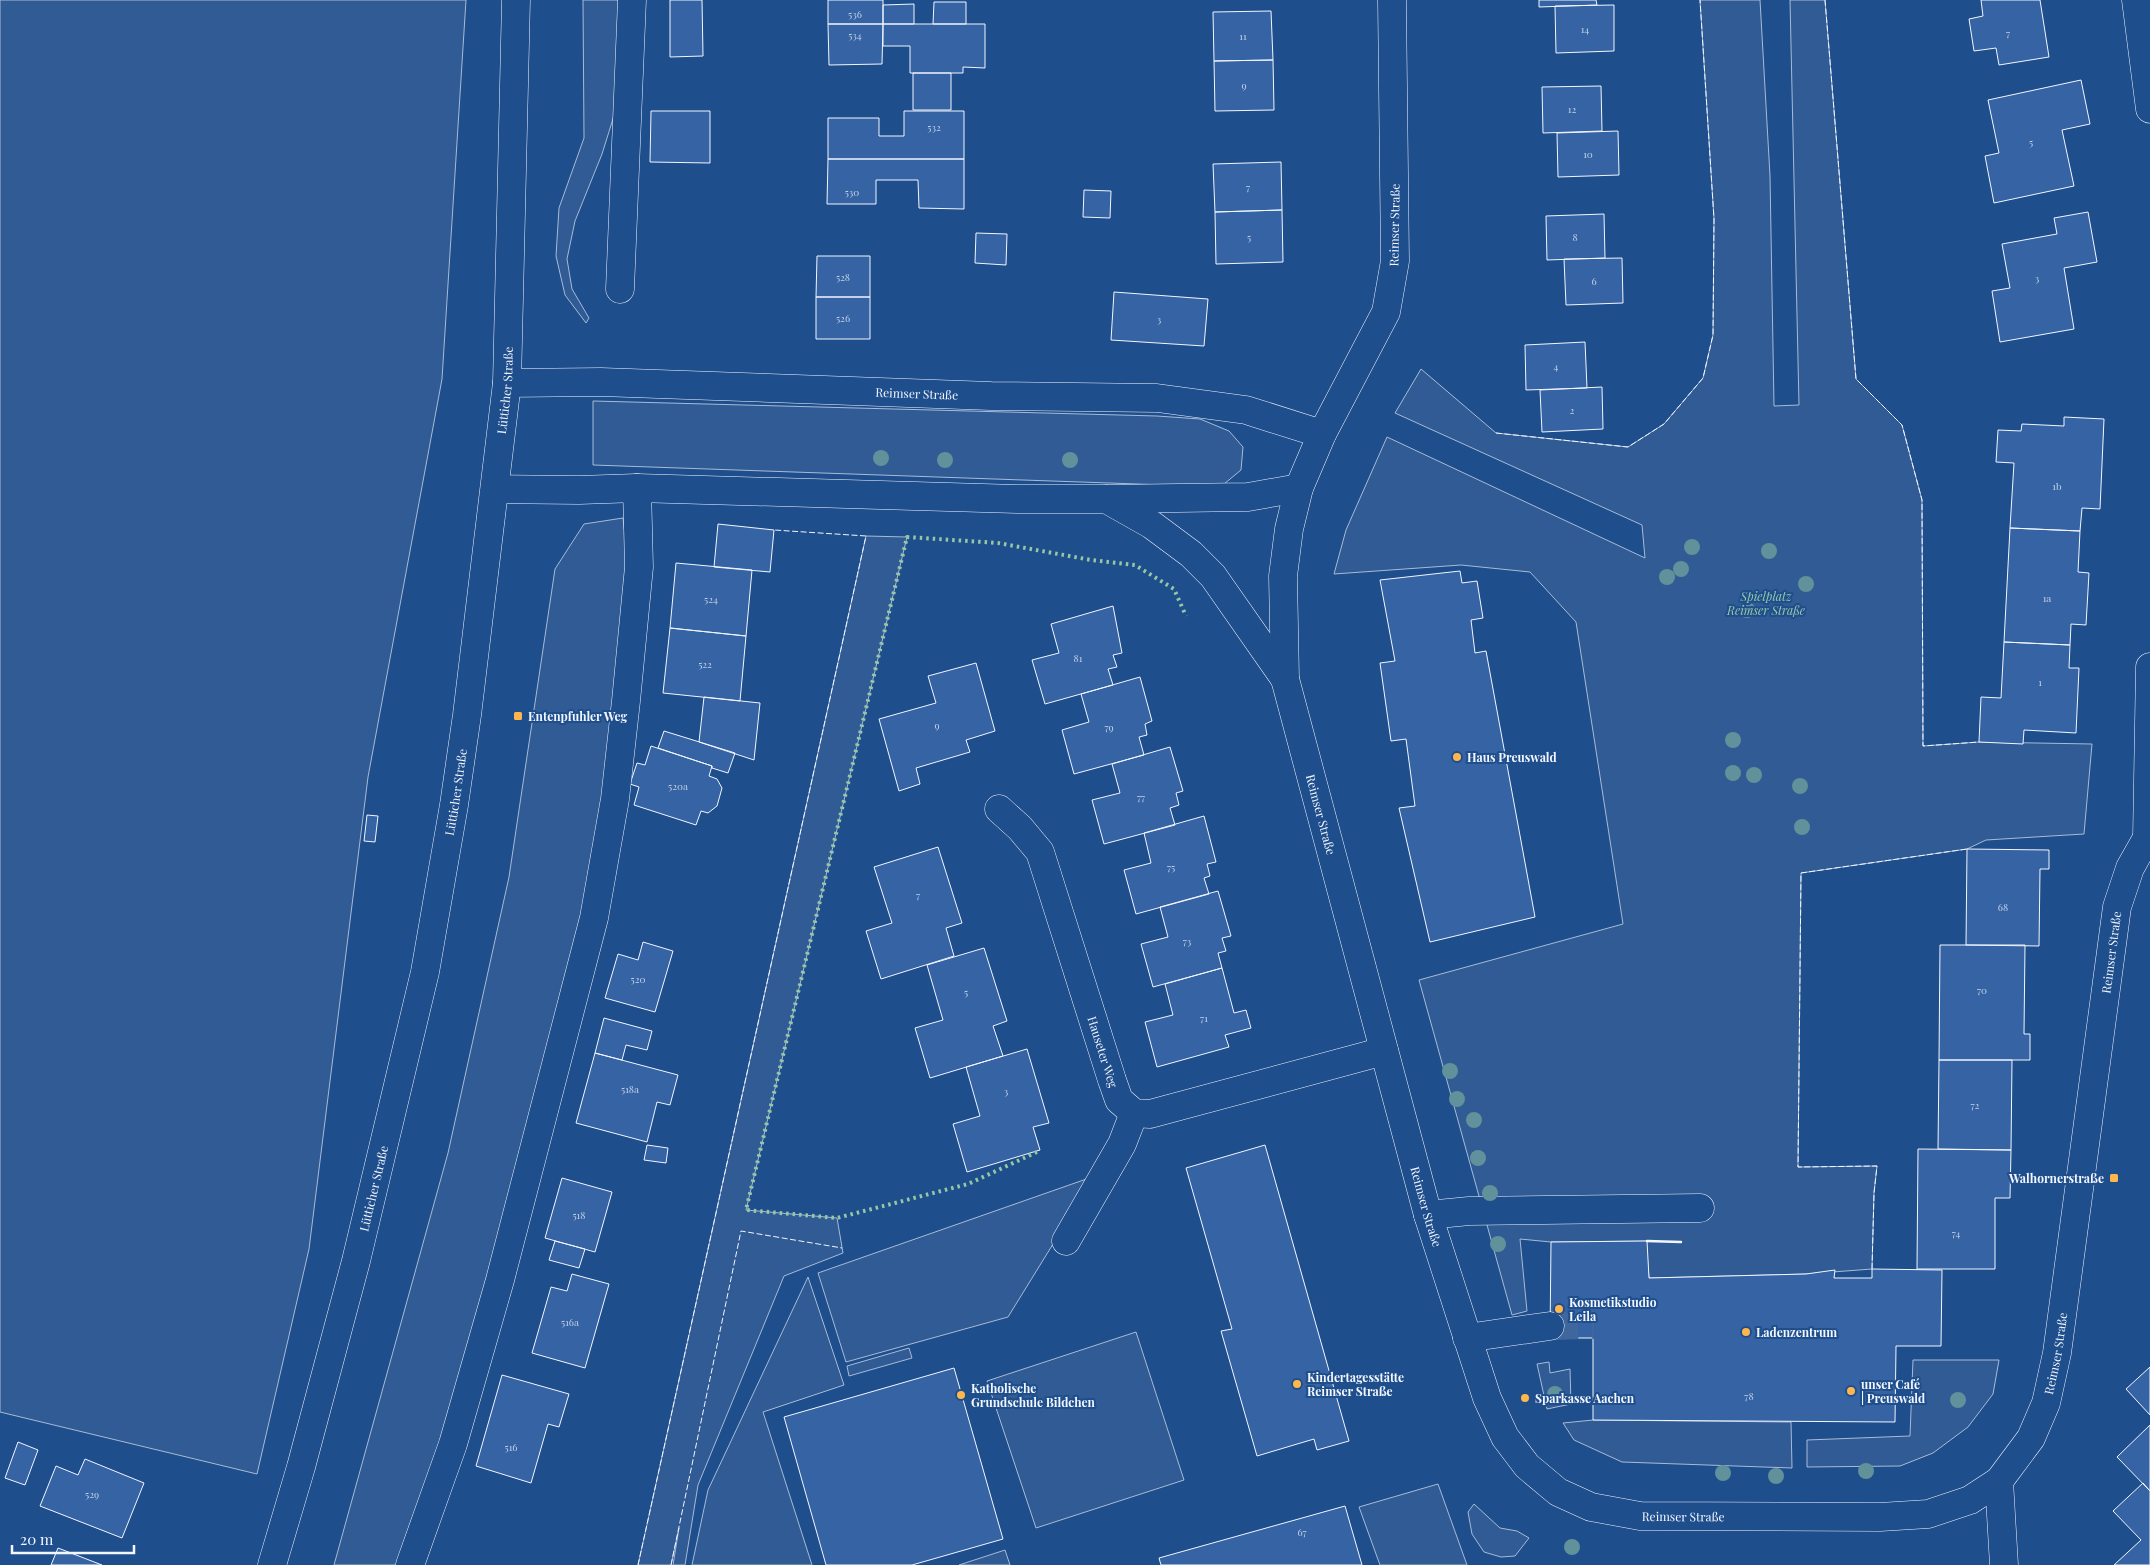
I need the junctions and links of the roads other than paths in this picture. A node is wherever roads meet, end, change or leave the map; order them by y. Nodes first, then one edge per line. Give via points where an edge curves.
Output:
1 (516, 0) edge
2 (632, 0) edge
3 (1392, 0) edge
4 (2136, 0) edge
5 (2150, 109) edge
6 (620, 289) dead end
7 (507, 383) junction
8 (1322, 434) junction
9 (638, 488) junction
10 (1300, 488) junction
11 (495, 489) junction
12 (1106, 499) junction
13 (2150, 667) edge
14 (1285, 679) junction
15 (998, 809) dead end
16 (2148, 837) edge
17 (1384, 1050) junction
18 (1134, 1113) junction
19 (1700, 1208) dead end
20 (1428, 1215) junction
21 (1066, 1240) dead end
22 (1550, 1326) tunnel mouth
23 (1466, 1338) junction
24 (1999, 1481) junction
25 (272, 1565) edge
26 (410, 1565) edge
27 (2004, 1565) edge

1 - 7 street, Lütticher Straße
2 - 6 street
3 - 8 street, Reimser Straße via 1395,261 1386,312
4 - 5 street
7 - 8 street, Reimser Straße via 601,382 991,396 1157,398 1246,410
7 - 11 street, Lütticher Straße
8 - 10 street, Reimser Straße
9 - 11 street, Reimser Straße
9 - 12 street, Reimser Straße
9 - 26 street via 639,566 615,799 594,918 495,1298 453,1444
10 - 12 street, Reimser Straße via 1248,497
10 - 14 street, Reimser Straße via 1289,529 1283,576
11 - 25 street, Lütticher Straße via 466,724 425,972 356,1261
12 - 14 street, Reimser Straße via 1152,525 1213,576
13 - 16 street
14 - 17 street, Reimser Straße
15 - 18 street, Hauseter Weg via 1040,852 1119,1100
16 - 24 street, Reimser Straße via 2130,868 2117,907 2057,1353 2046,1403 2031,1438
17 - 18 street via 1150,1114
17 - 20 street, Reimser Straße
18 - 21 street via 1122,1144
19 - 20 street via 1469,1211
20 - 23 street, Reimser Straße
22 - 23 street
23 - 24 street, Reimser Straße via 1505,1437 1527,1466 1558,1492 1591,1507 1640,1516 1880,1517 1928,1514 1970,1500
24 - 27 street

